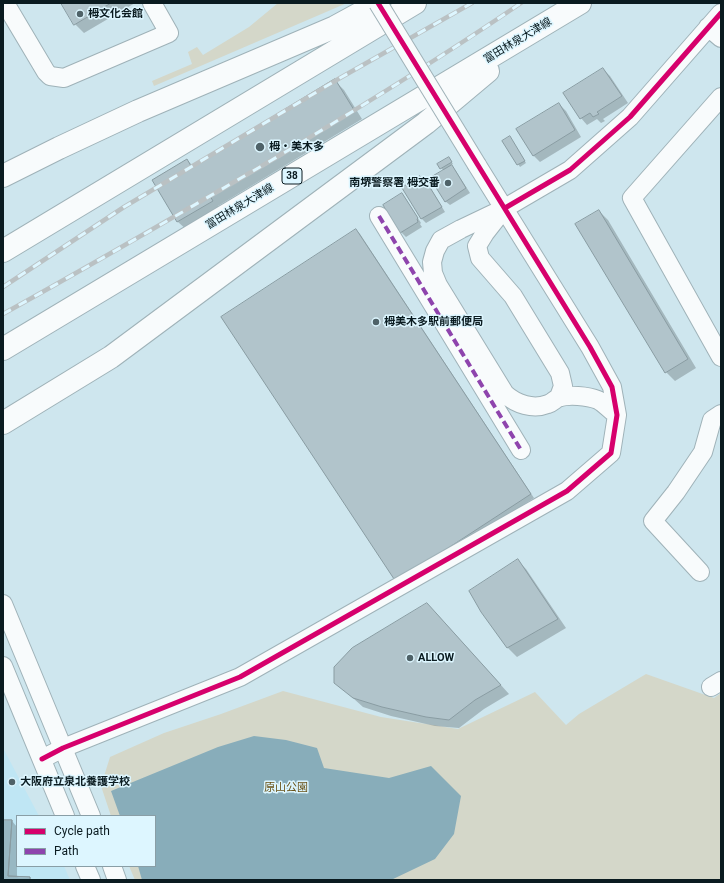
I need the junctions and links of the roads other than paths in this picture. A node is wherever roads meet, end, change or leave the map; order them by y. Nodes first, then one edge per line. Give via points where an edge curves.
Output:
1 (5, 3) edge
2 (152, 3) edge
3 (378, 3) edge
4 (415, 3) edge
5 (580, 3) edge
6 (721, 13) edge
7 (542, 27) junction
8 (715, 33) edge
9 (721, 97) edge
10 (3, 176) edge
11 (505, 208) junction
12 (379, 216) dead end
13 (3, 251) edge
14 (3, 349) edge
15 (721, 357) edge
16 (559, 397) junction
17 (721, 414) edge
18 (617, 415) junction
19 (3, 423) edge
20 (521, 450) dead end
21 (700, 572) dead end
22 (3, 604) edge
23 (3, 666) edge
24 (63, 748) junction
25 (42, 759) junction
26 (65, 815) edge
27 (91, 815) edge
28 (85, 867) edge
29 (112, 867) edge
30 (91, 880) edge
31 (118, 880) edge

1 - 2 street via 46,72 59,78 169,33
3 - 10 main road via 335,27 138,111
3 - 11 street, bridge
4 - 13 main road
5 - 7 main road, 富田林泉大津線 / 38
6 - 8 street
7 - 14 main road, 富田林泉大津線 / 38
7 - 19 main road via 426,123 111,357
8 - 11 street via 625,122 570,170
9 - 15 street via 632,198
11 - 16 street via 478,246 480,258 513,296 560,373 563,386
11 - 16 street via 441,240 434,251 433,273 505,394 523,405 535,406 547,404
11 - 18 street via 612,387
12 - 20 street
16 - 18 street via 581,396 599,400
17 - 21 street via 712,420 703,452 653,521
18 - 24 street via 611,452 567,491 240,677
22 - 24 street
23 - 25 street
24 - 25 street
24 - 27 street
25 - 26 street
28 - 30 street
29 - 31 street

